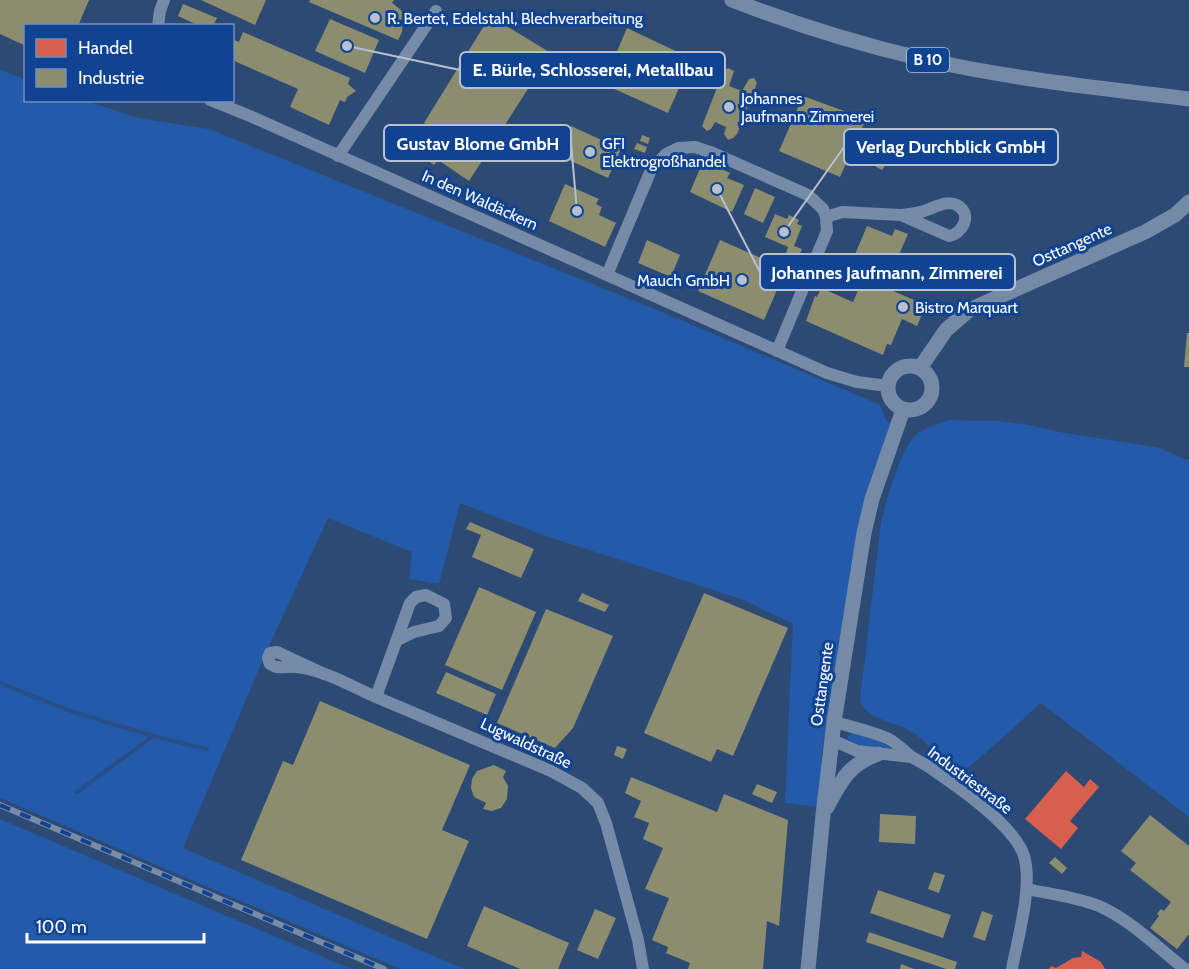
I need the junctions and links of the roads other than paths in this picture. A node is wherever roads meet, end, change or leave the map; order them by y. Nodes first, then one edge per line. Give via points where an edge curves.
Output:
1 (164, 0) edge
2 (732, 0) edge
3 (436, 11) dead end
4 (158, 24) edge
5 (1189, 99) edge
6 (215, 102) edge
7 (338, 156) junction
8 (1189, 202) edge
9 (901, 215) junction
10 (826, 216) junction
11 (607, 275) junction
12 (777, 351) junction
13 (920, 368) junction
14 (888, 386) junction
15 (903, 410) junction
16 (396, 641) dead end
17 (324, 674) dead end
18 (376, 697) junction
19 (834, 722) junction
20 (832, 740) junction
21 (878, 754) junction
22 (911, 757) junction
23 (823, 814) junction
24 (1027, 889) junction
25 (643, 969) edge
26 (808, 969) edge
27 (1012, 969) edge
28 (1185, 969) edge

1 - 4 street
2 - 5 main road, B 10 via 815,30 924,60 1042,81
3 - 7 street
6 - 7 street, In den Waldäckern
7 - 11 street, In den Waldäckern
8 - 13 main road, Osttangente via 1145,232 969,310 946,330
9 - 9 street via 949,236 957,234 965,220 963,211 949,203
9 - 10 street via 842,212
10 - 11 street via 808,195 713,153 695,147 678,148 651,170
10 - 12 street via 822,246
11 - 12 street, In den Waldäckern
12 - 14 street, In den Waldäckern via 842,378
13 - 14 main road via 901,368 894,372
13 - 15 main road via 932,382 932,394 919,409
14 - 15 main road via 894,404
15 - 19 main road, Osttangente via 864,533
16 - 18 street
17 - 18 street, Lugwaldstraße
18 - 25 street, Lugwaldstraße via 551,771 582,788 598,803
19 - 20 main road, Osttangente
19 - 22 street, Industriestraße via 889,739
20 - 21 street, Industriestraße via 857,751
20 - 23 main road, Osttangente
21 - 22 street, Industriestraße
21 - 23 main road via 851,769
22 - 24 street, Industriestraße via 989,813 1014,837 1024,854
23 - 26 main road, Osttangente
24 - 27 street, Industriestraße
24 - 28 street via 1101,907

